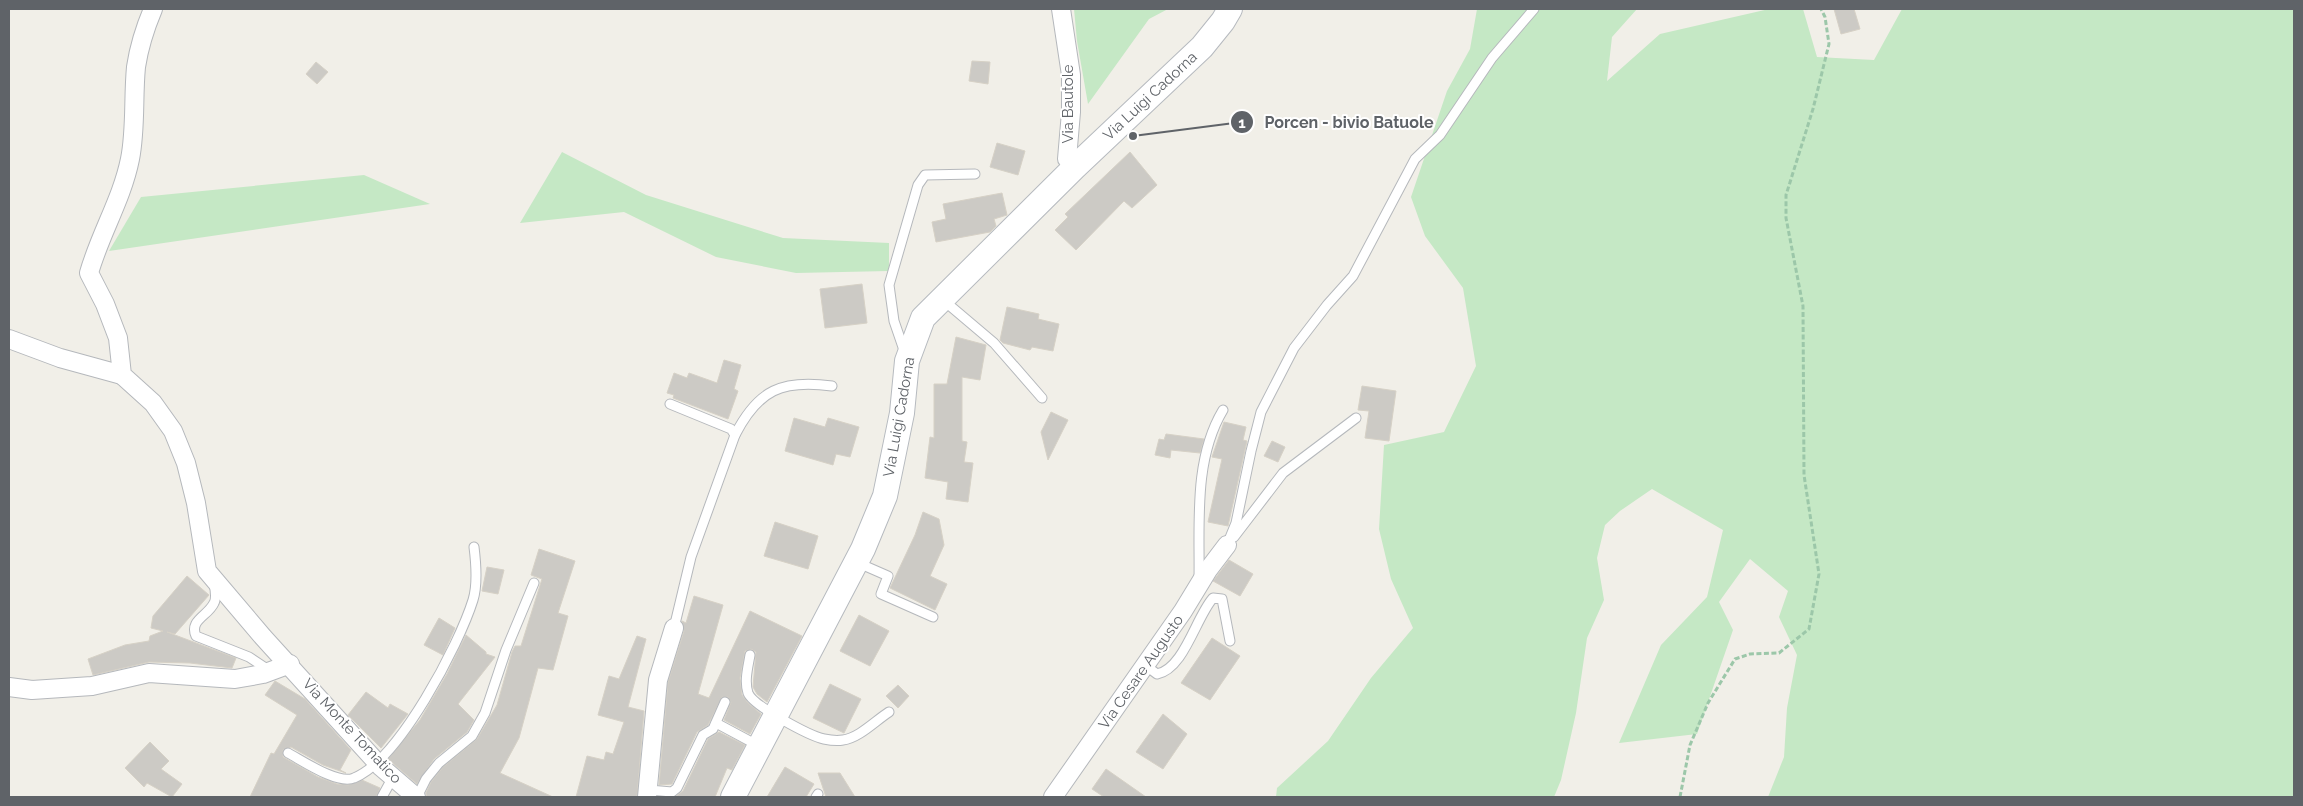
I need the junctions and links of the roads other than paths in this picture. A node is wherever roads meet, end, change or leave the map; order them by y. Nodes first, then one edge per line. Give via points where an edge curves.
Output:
1 (153, 9) edge
2 (1061, 9) edge
3 (1230, 9) edge
4 (1534, 9) edge
5 (1075, 166) junction
6 (975, 174) dead end
7 (942, 299) junction
8 (9, 339) edge
9 (907, 361) junction
10 (122, 375) junction
11 (832, 386) dead end
12 (1042, 398) dead end
13 (670, 404) dead end
14 (1223, 410) dead end
15 (1356, 418) dead end
16 (735, 435) junction
17 (1227, 546) junction
18 (474, 547) dead end
19 (856, 562) junction
20 (214, 579) junction
21 (534, 583) dead end
22 (1198, 586) junction
23 (933, 617) dead end
24 (674, 628) joint
25 (1230, 641) dead end
26 (750, 655) dead end
27 (290, 664) junction
28 (1145, 665) junction
29 (270, 671) junction
30 (9, 687) edge
31 (724, 702) dead end
32 (889, 712) dead end
33 (776, 716) junction
34 (716, 723) junction
35 (759, 747) junction
36 (288, 753) dead end
37 (377, 762) junction
38 (393, 777) junction
39 (648, 794) edge
40 (382, 797) edge
41 (416, 797) edge
42 (733, 797) edge
43 (1053, 797) edge

1 - 10 street via 144,30 136,67 130,157 124,185 96,247 89,273 118,338
2 - 5 street, Via Bautole via 1071,75 1067,158
3 - 5 street, Via Luigi Cadorna via 1202,47
4 - 17 lane via 1492,58 1440,135 1415,158 1353,276 1294,348 1261,412 1236,523
5 - 7 street, Via Luigi Cadorna
6 - 9 lane via 925,176 918,185 889,285 894,322
7 - 9 street, Via Luigi Cadorna via 923,318
7 - 12 lane via 994,343
8 - 10 street via 60,358
9 - 19 street, Via Luigi Cadorna via 902,413 885,496
10 - 20 street, Via Monte Tomatico via 152,403 173,432 186,463 196,503 207,571
11 - 16 lane via 781,386 760,399 745,415
13 - 16 lane via 731,429
14 - 22 lane via 1213,427 1200,488
15 - 17 lane via 1283,474
16 - 24 lane via 691,557
17 - 22 street, Via Cesare Augusto
18 - 37 lane via 474,598 458,635 429,694 394,744
19 - 23 lane via 888,576 881,594
19 - 33 street, Via Luigi Cadorna
20 - 27 street, Via Monte Tomatico via 263,638
20 - 29 lane via 216,601 195,624 196,636 249,656
21 - 41 lane via 481,721 472,736 439,763
22 - 28 street, Via Cesare Augusto
24 - 39 street via 658,680
25 - 28 lane via 1222,599 1213,598 1205,606 1180,655 1165,672 1157,674
26 - 33 lane via 746,679 749,694
27 - 29 street
27 - 37 street, Via Monte Tomatico
28 - 43 street, Via Cesare Augusto
29 - 30 street via 235,679 150,673 92,686 32,690
31 - 34 lane
32 - 33 lane via 851,739 840,741 822,739
33 - 35 street, Via Luigi Cadorna
34 - 35 lane
34 - 39 lane via 703,735 677,788 672,792
35 - 42 street, Via Luigi Cadorna
36 - 37 lane via 341,780 354,779
37 - 38 street, Via Monte Tomatico
38 - 40 lane
38 - 41 street, Via Monte Tomatico

